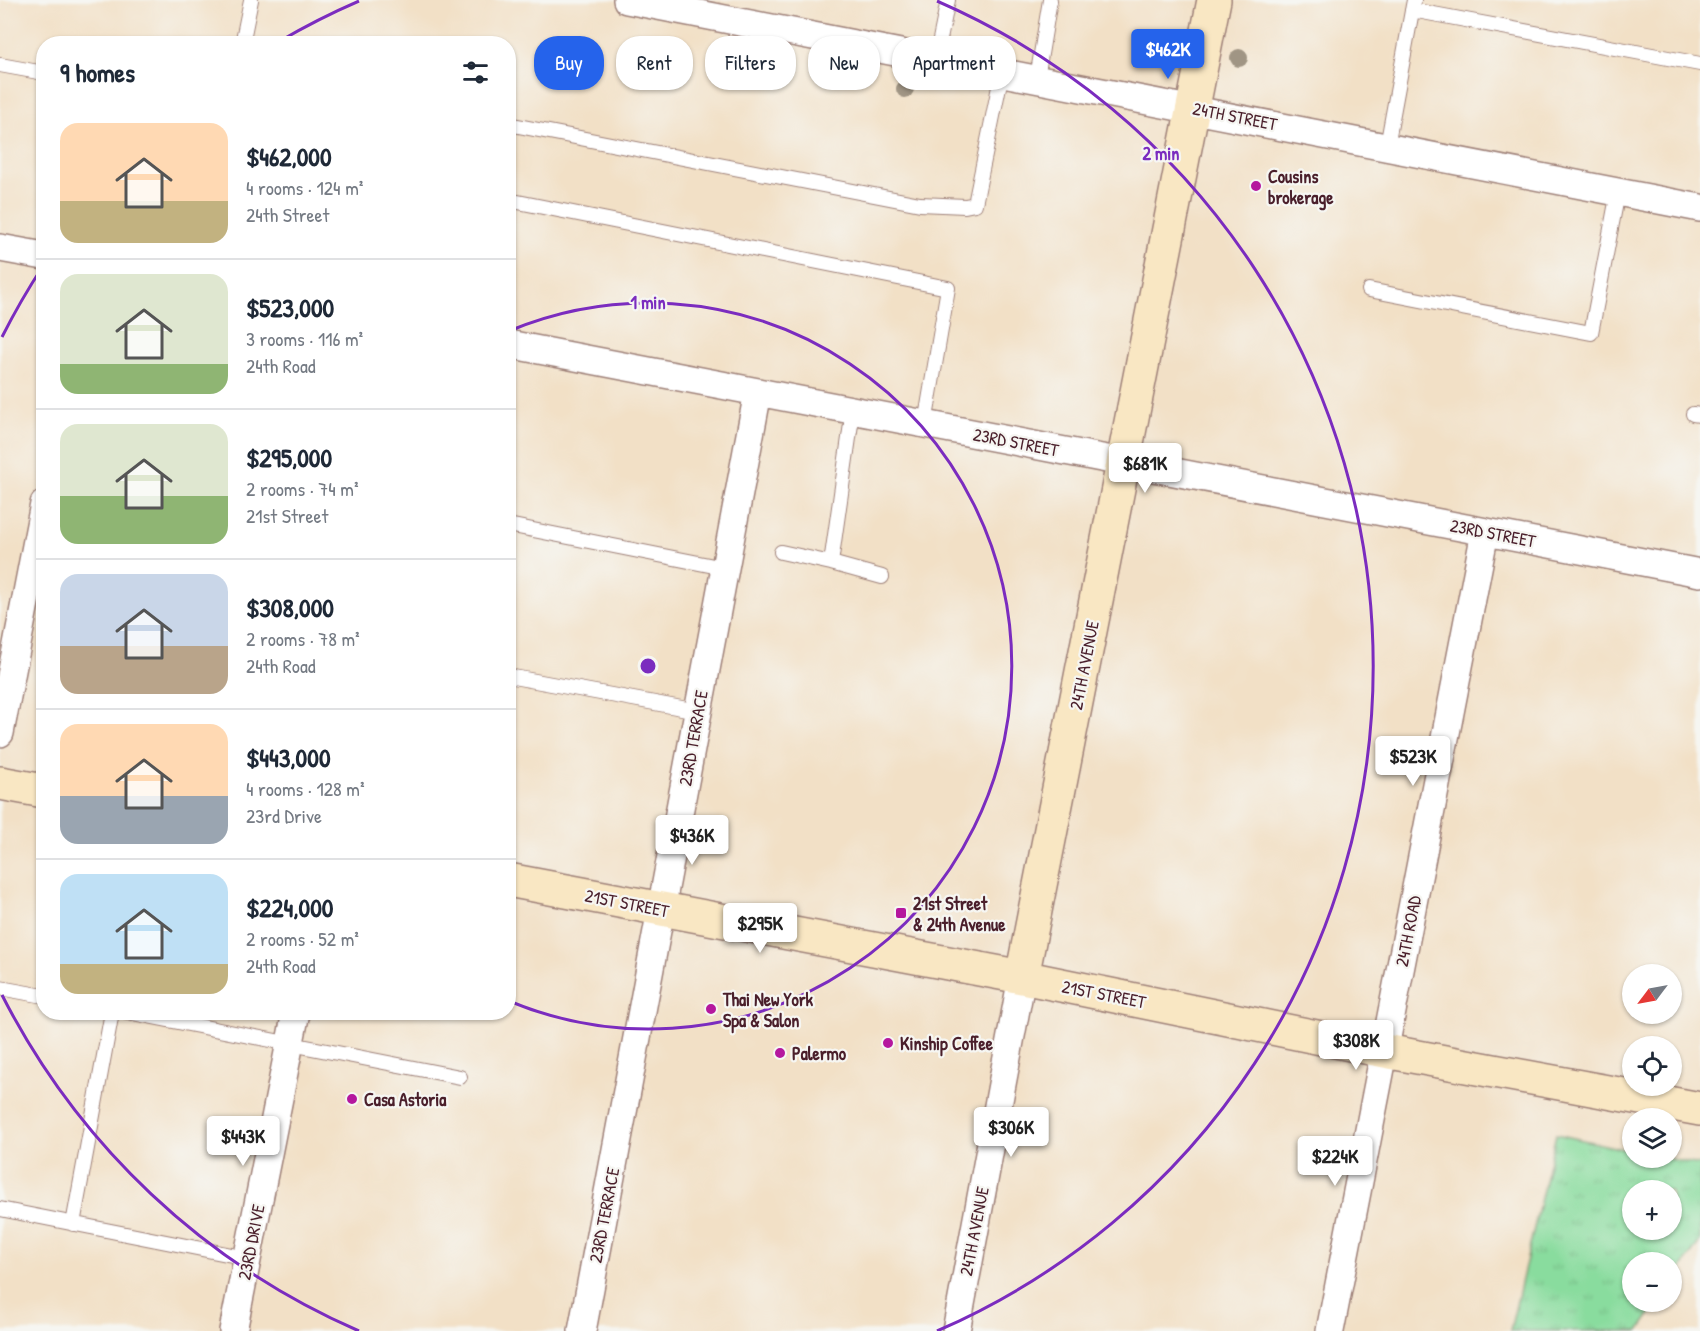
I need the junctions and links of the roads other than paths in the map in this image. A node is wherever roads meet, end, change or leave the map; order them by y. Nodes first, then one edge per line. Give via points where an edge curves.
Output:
1 (251, 0) edge
2 (627, 0) edge
3 (948, 0) edge
4 (1050, 0) edge
5 (1214, 0) edge
6 (1413, 5) edge
7 (244, 36) edge
8 (941, 36) edge
9 (892, 51) edge
10 (1700, 64) edge
11 (0, 65) edge
12 (36, 72) edge
13 (1016, 74) edge
14 (1037, 78) junction
15 (998, 90) edge
16 (1193, 108) junction
17 (516, 126) edge
18 (1387, 146) junction
19 (1617, 192) junction
20 (516, 202) edge
21 (1700, 208) edge
22 (0, 248) edge
23 (36, 255) edge
24 (1369, 290) dead end
25 (516, 346) edge
26 (758, 392) junction
27 (854, 410) junction
28 (925, 424) junction
29 (1125, 462) junction
30 (516, 527) edge
31 (1485, 532) junction
32 (781, 552) dead end
33 (831, 563) junction
34 (724, 568) junction
35 (1700, 573) edge
36 (882, 577) dead end
37 (36, 584) edge
38 (516, 677) edge
39 (698, 711) junction
40 (0, 733) edge
41 (0, 783) edge
42 (36, 790) edge
43 (516, 882) edge
44 (661, 910) junction
45 (1022, 977) junction
46 (0, 988) edge
47 (36, 995) edge
48 (111, 1020) edge
49 (168, 1020) edge
50 (294, 1020) edge
51 (290, 1044) junction
52 (1385, 1051) junction
53 (460, 1077) dead end
54 (1700, 1109) edge
55 (0, 1209) edge
56 (73, 1224) junction
57 (248, 1258) junction
58 (233, 1331) edge
59 (582, 1331) edge
60 (956, 1331) edge
61 (1330, 1331) edge

1 - 7 lane
2 - 9 street, 24TH STREET
3 - 8 lane
4 - 14 lane
5 - 16 street, 24TH AVENUE
6 - 10 lane
6 - 18 lane
11 - 12 lane
13 - 14 street, 24TH STREET
14 - 16 street, 24TH STREET
15 - 17 lane via 975,204 965,206 920,204
16 - 18 street, 24TH STREET
16 - 29 street, 24TH AVENUE
18 - 19 street, 24TH STREET
19 - 21 street, 24TH STREET
19 - 24 lane via 1591,333
20 - 28 lane via 948,288
22 - 23 street
25 - 26 street, 23RD STREET
26 - 27 street, 23RD STREET
26 - 34 street, 23RD TERRACE
27 - 28 street, 23RD STREET
27 - 33 lane
28 - 29 street, 23RD STREET
29 - 31 street, 23RD STREET
29 - 45 street, 24TH AVENUE
30 - 34 lane
31 - 35 street, 23RD STREET
31 - 52 street, 24TH ROAD
32 - 33 lane
33 - 36 lane
34 - 39 street, 23RD TERRACE
37 - 40 street
38 - 39 lane
39 - 44 street, 23RD TERRACE
41 - 42 street
43 - 44 street, 21ST STREET
44 - 45 street, 21ST STREET
44 - 59 street, 23RD TERRACE
45 - 52 street, 21ST STREET
45 - 60 street, 24TH AVENUE
46 - 47 lane
48 - 56 lane
49 - 51 lane
50 - 51 street, 23RD DRIVE
51 - 53 lane
51 - 57 street, 23RD DRIVE
52 - 54 street, 21ST STREET
52 - 61 street, 24TH ROAD
55 - 56 lane
56 - 57 lane
57 - 58 street, 23RD DRIVE

